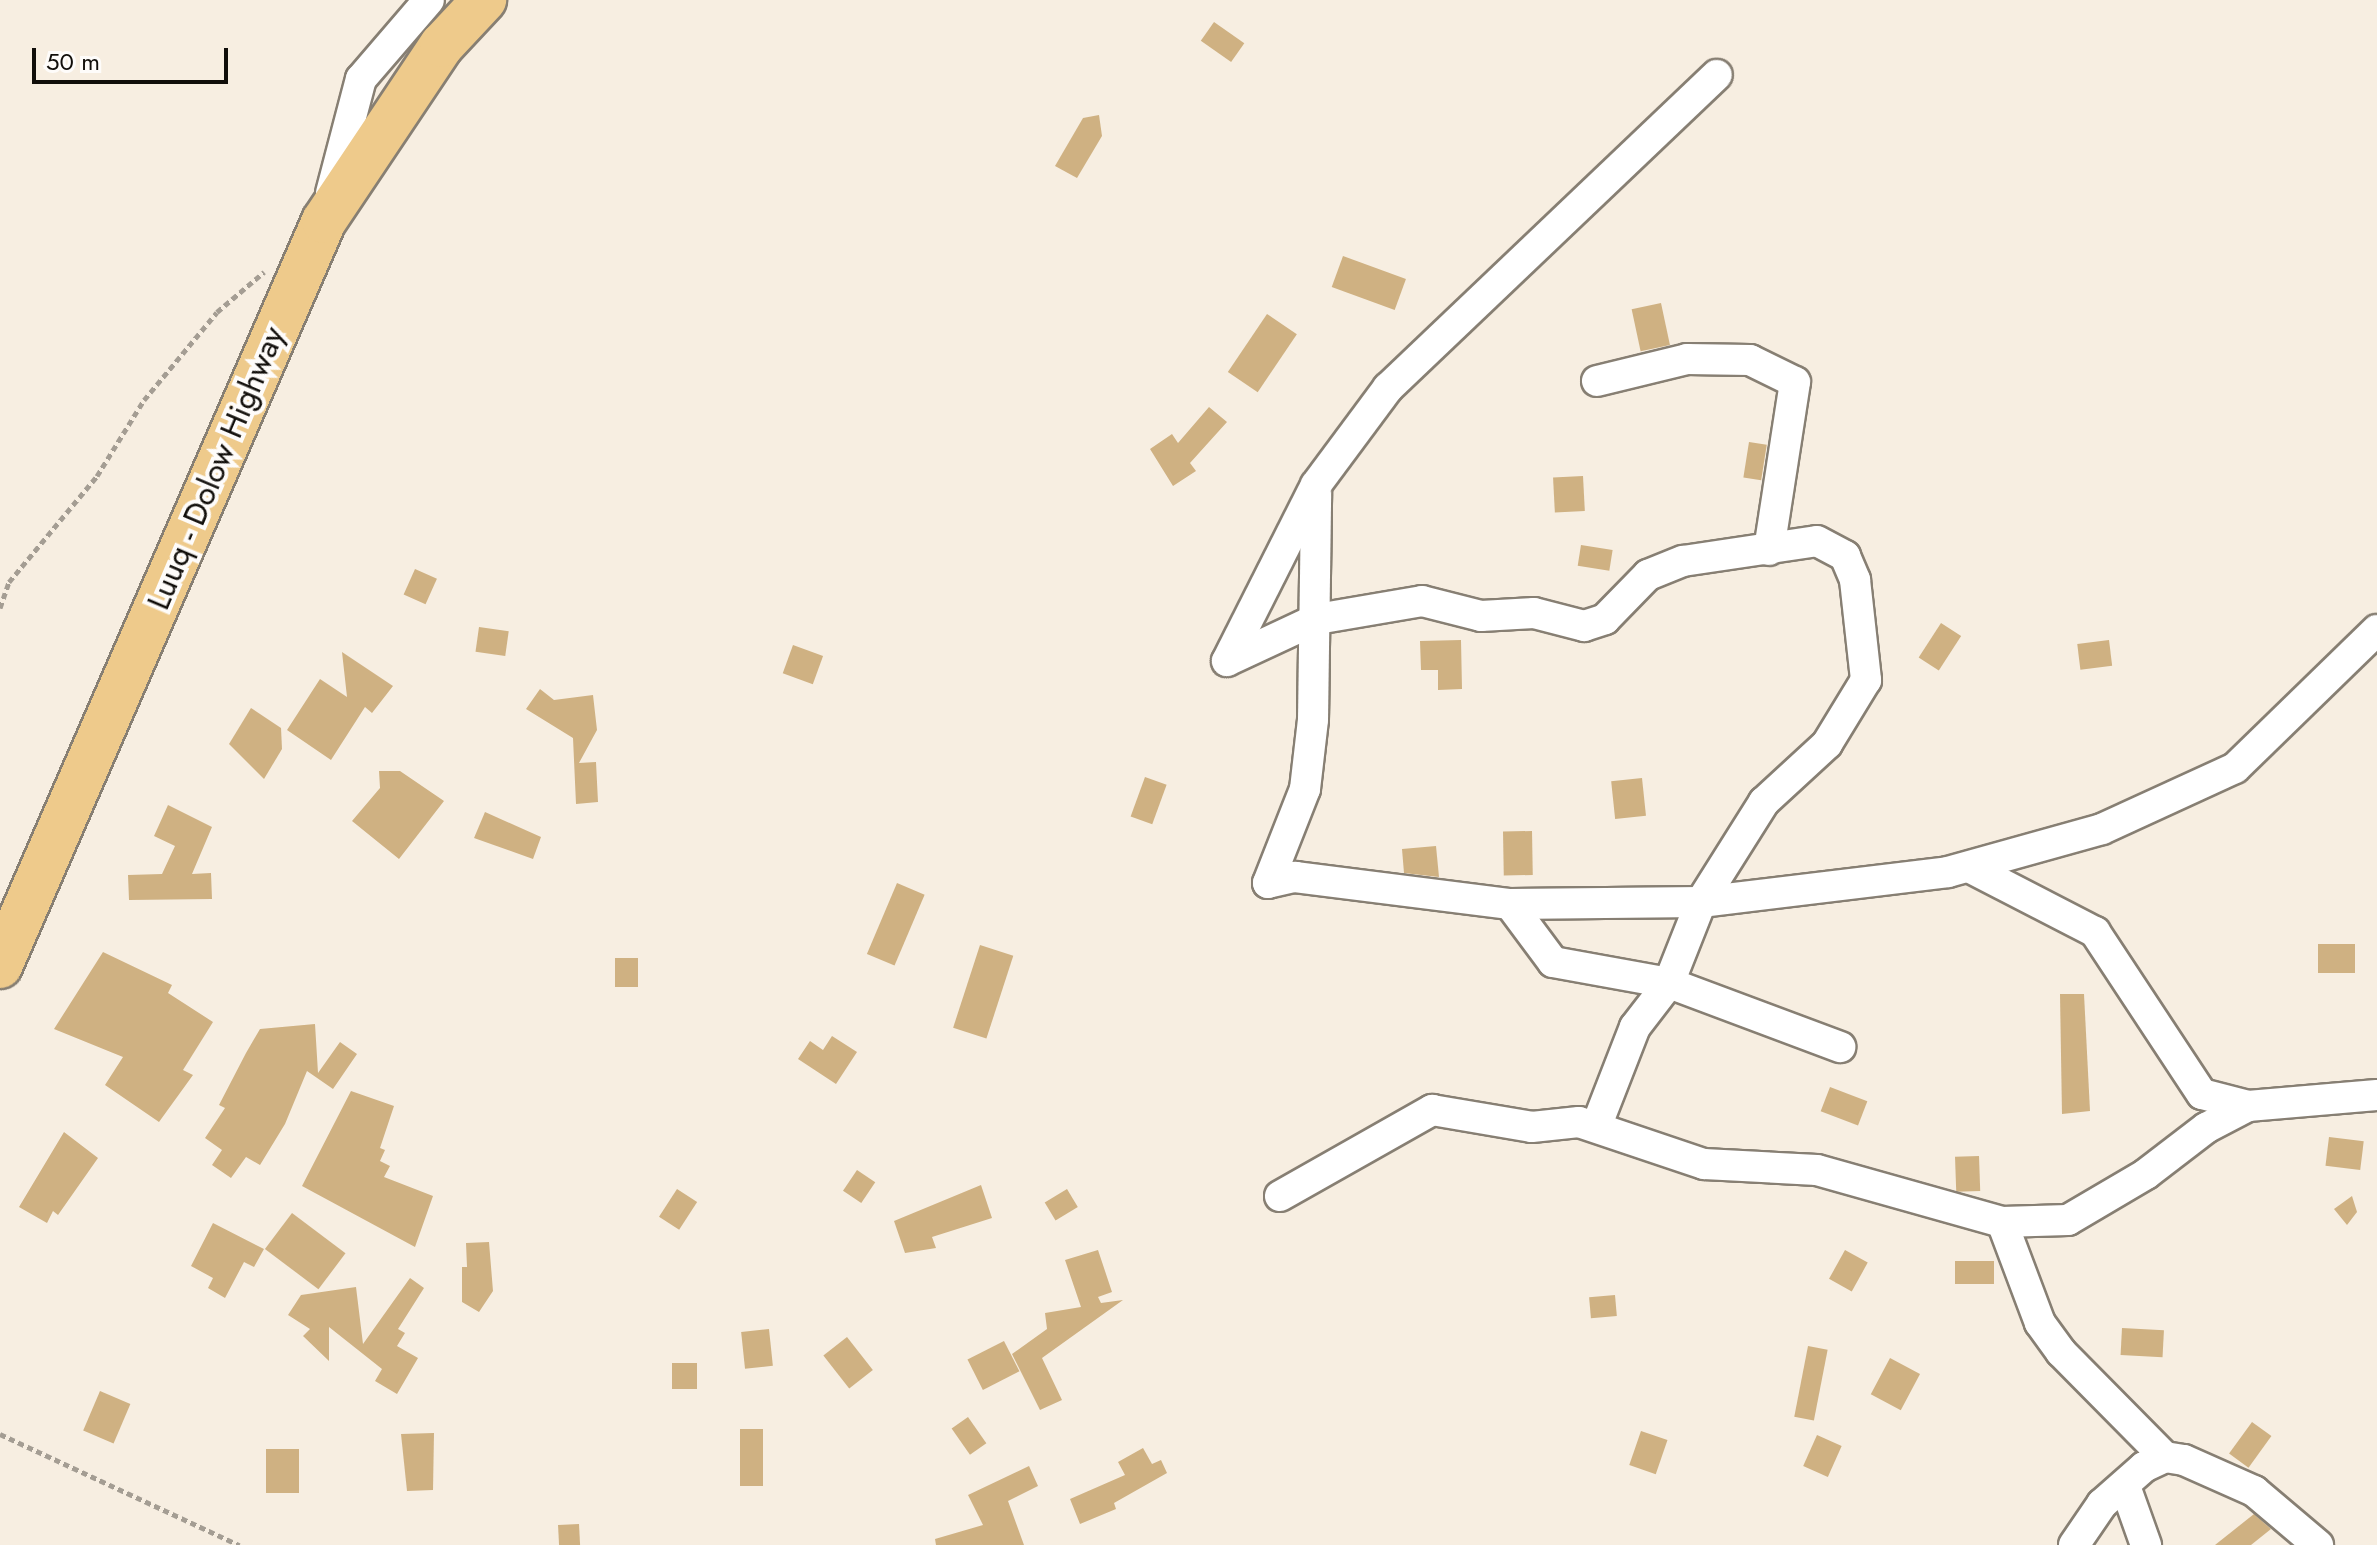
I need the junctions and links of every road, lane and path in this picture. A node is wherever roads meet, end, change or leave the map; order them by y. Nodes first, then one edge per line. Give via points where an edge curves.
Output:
1 (429, 0) edge
2 (484, 0) edge
3 (1717, 75) dead end
4 (324, 221) junction
5 (276, 262) dead end
6 (1597, 381) dead end
7 (1316, 485) junction
8 (1769, 550) junction
9 (0, 608) edge
10 (1317, 619) junction
11 (2377, 630) edge
12 (1969, 867) junction
13 (1701, 902) junction
14 (1510, 904) junction
15 (0, 966) edge
16 (1669, 983) junction
17 (1840, 1047) dead end
18 (2377, 1095) edge
19 (2248, 1106) junction
20 (1596, 1127) junction
21 (1280, 1196) dead end
22 (2002, 1222) junction
23 (0, 1434) edge
24 (2165, 1457) junction
25 (2125, 1486) junction
26 (239, 1545) edge
27 (2074, 1545) edge
28 (2146, 1545) edge
29 (2318, 1545) edge

1 - 4 street via 361,79
2 - 4 main road, Luuq - Dolow Highway via 442,45
3 - 7 street via 1388,388
4 - 15 main road, Luuq - Dolow Highway
5 - 9 path via 217,312 144,400 97,476 9,582
6 - 8 street via 1687,359 1750,360 1795,382
7 - 10 street
7 - 10 street via 1227,661
8 - 10 street via 1683,561 1648,575 1605,619 1584,626 1534,613 1481,616 1422,601
8 - 13 street via 1817,541 1845,556 1855,580 1866,680 1827,744 1764,802
10 - 14 street via 1305,789 1268,883 1295,877
11 - 12 street via 2235,768 2102,829
12 - 13 street
12 - 19 street via 2095,932 2202,1094
13 - 14 street
13 - 16 street
14 - 16 street via 1553,962
16 - 17 street
16 - 20 street via 1635,1027
18 - 19 street
19 - 22 street via 2068,1220
20 - 21 street via 1579,1122 1532,1127 1432,1110
20 - 22 street via 1704,1164 1817,1170
22 - 24 street via 2040,1323 2061,1352
23 - 26 path
24 - 25 street
24 - 29 street via 2254,1491
25 - 27 street via 2102,1504
25 - 28 street

